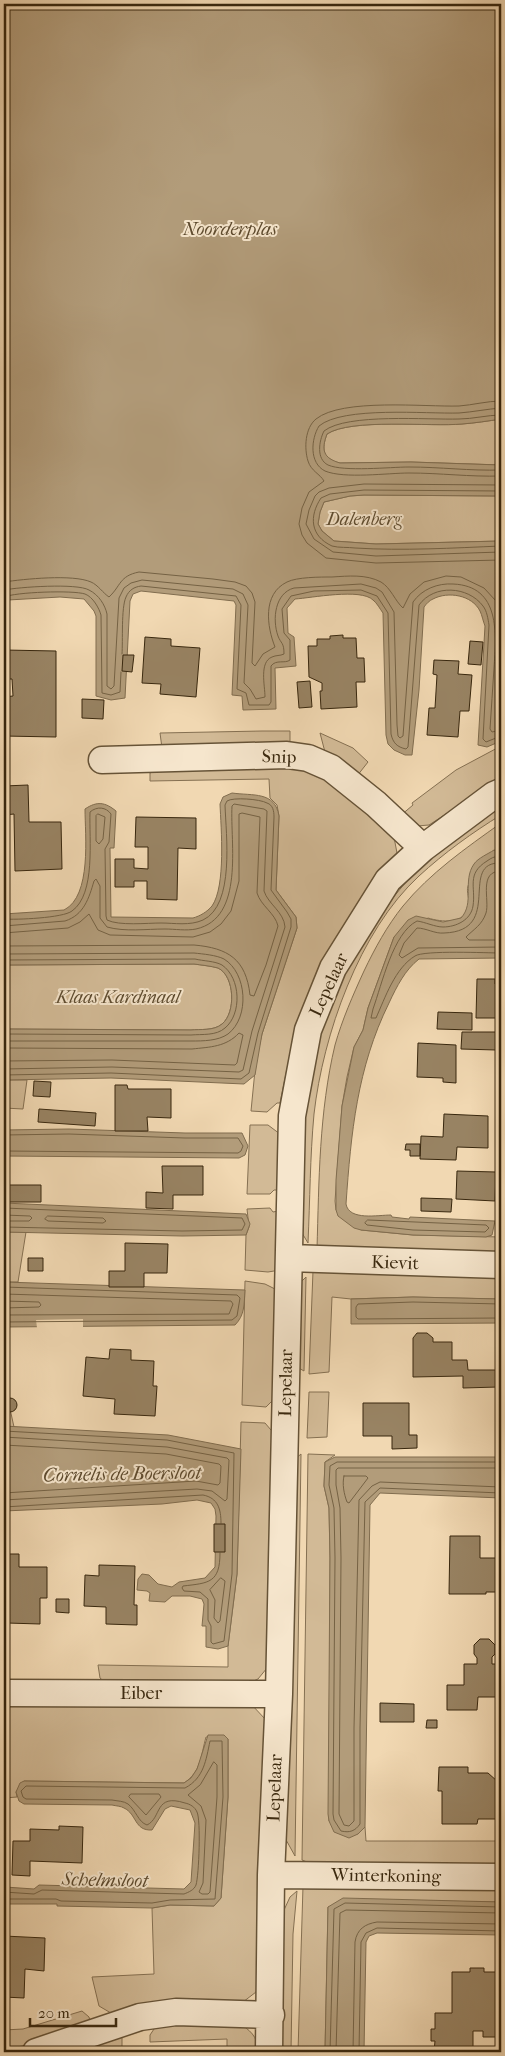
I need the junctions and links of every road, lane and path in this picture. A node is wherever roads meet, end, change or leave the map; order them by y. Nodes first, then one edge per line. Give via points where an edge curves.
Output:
1 (102, 760) dead end
2 (501, 792) edge
3 (423, 848) junction
4 (289, 1258) junction
5 (501, 1265) edge
6 (4, 1693) edge
7 (279, 1694) junction
8 (271, 1875) junction
9 (501, 1877) edge
10 (271, 2015) junction
11 (36, 2052) edge
12 (269, 2052) edge

1 - 3 street, Snip via 308,758 331,768
2 - 3 street, Lepelaar
3 - 4 street, Lepelaar via 388,880 333,968 308,1030 292,1116
4 - 5 street, Kievit
4 - 7 street, Lepelaar
6 - 7 street, Eiber
7 - 8 street, Lepelaar
8 - 9 street, Winterkoning
8 - 10 street, Lepelaar
10 - 11 street via 176,2012 140,2017
10 - 12 street, Lepelaar

